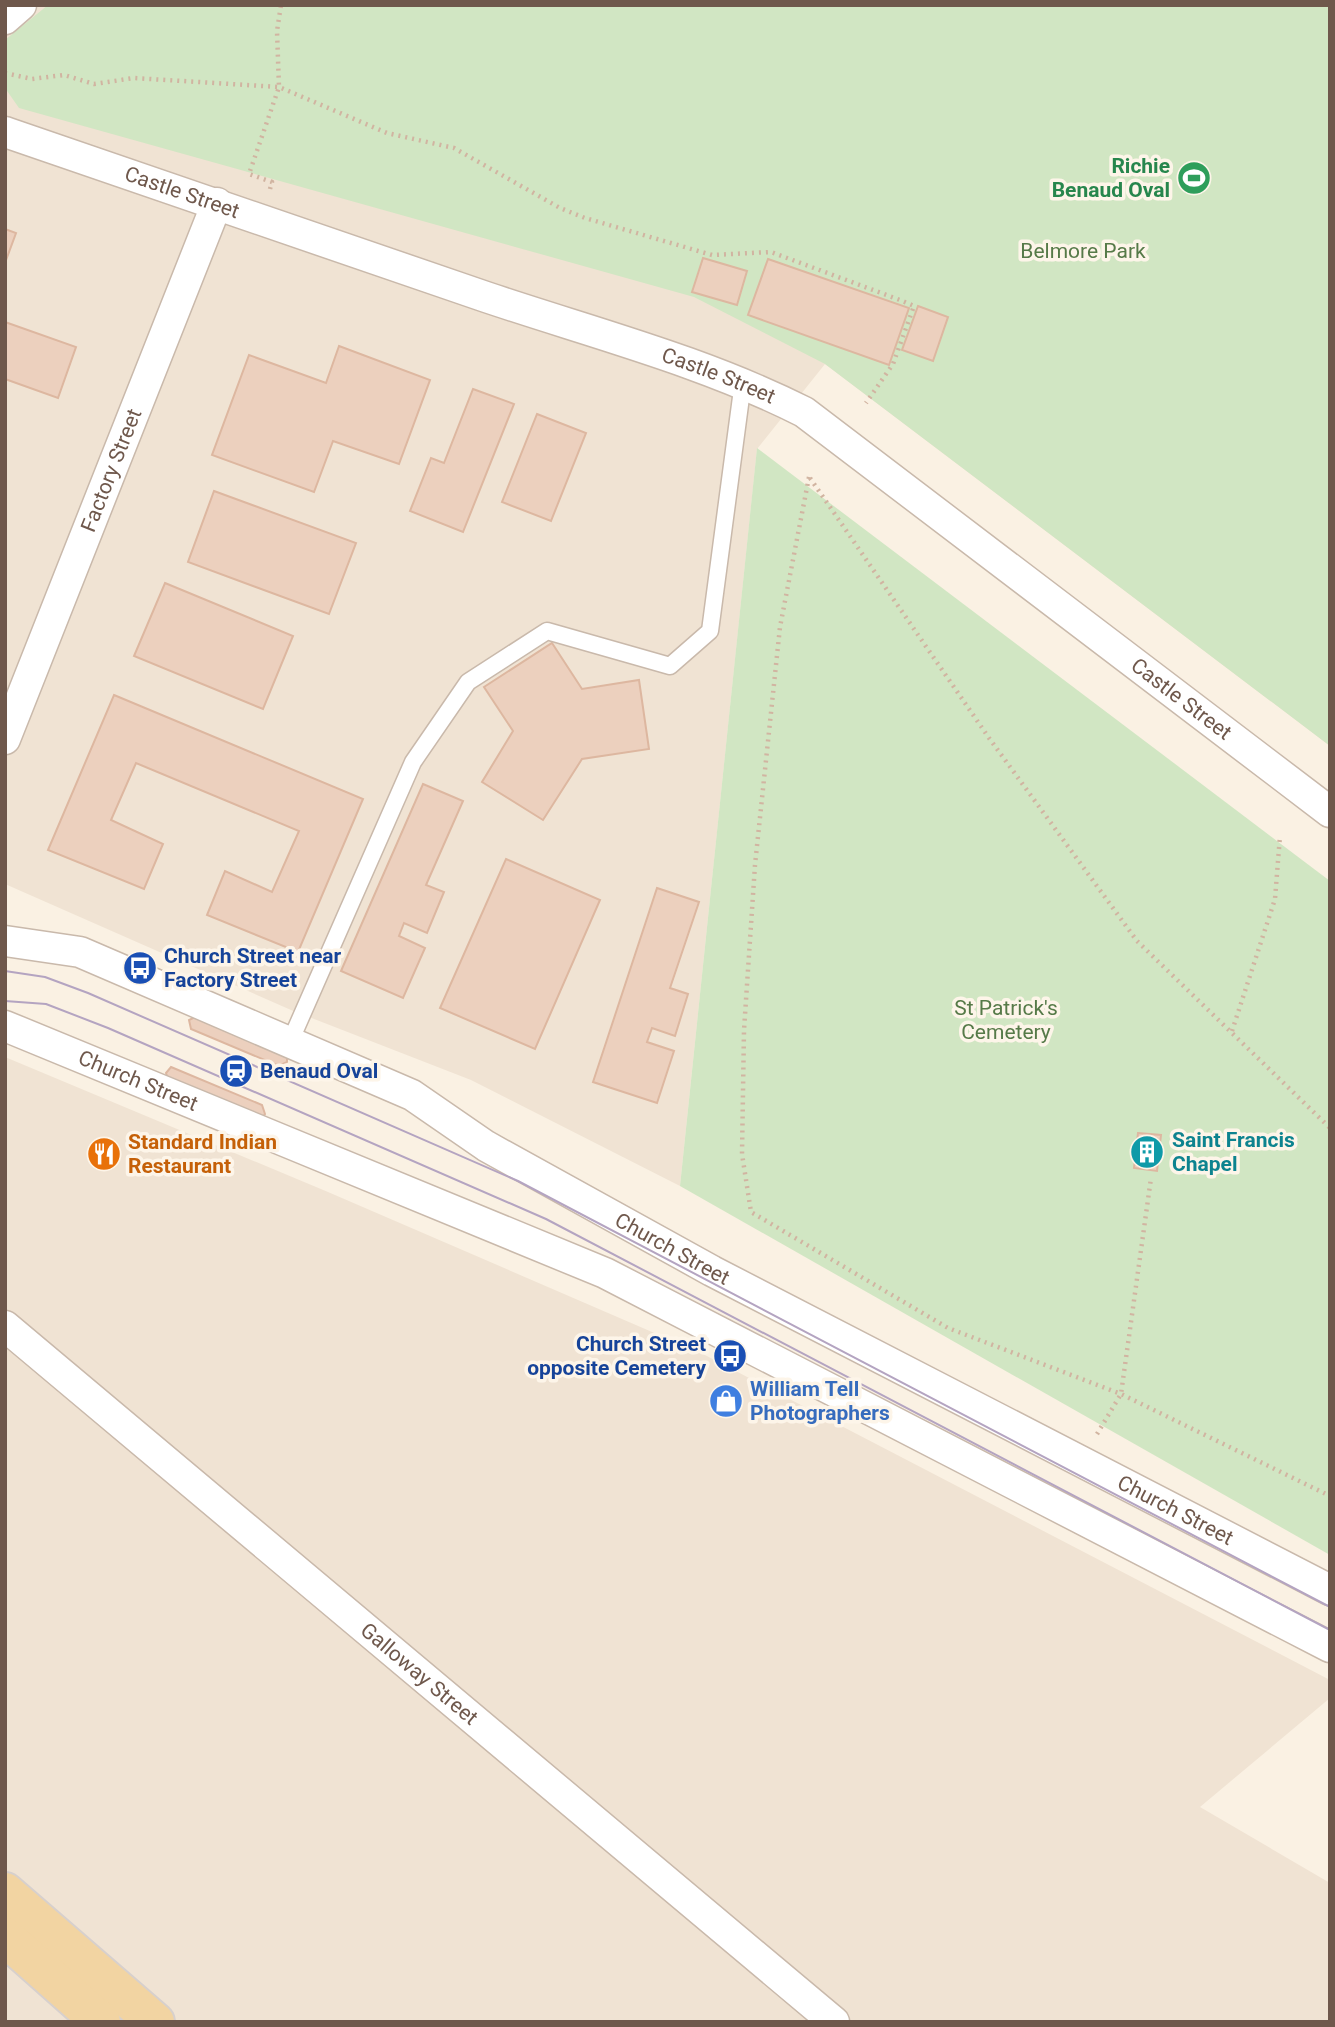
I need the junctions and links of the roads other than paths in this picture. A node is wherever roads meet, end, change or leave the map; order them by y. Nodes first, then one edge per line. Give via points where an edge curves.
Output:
1 (21, 5) edge
2 (5, 19) edge
3 (5, 132) edge
4 (217, 203) junction
5 (743, 382) junction
6 (5, 739) edge
7 (1330, 812) edge
8 (5, 941) edge
9 (5, 1026) edge
10 (290, 1042) junction
11 (5, 1326) edge
12 (1330, 1590) edge
13 (1330, 1647) edge
14 (5, 1892) edge
15 (5, 1937) edge
16 (101, 2022) edge
17 (155, 2022) edge
18 (834, 2022) edge

1 - 2 street
3 - 4 street, Castle Street
4 - 5 street, Castle Street
4 - 6 street, Factory Street
5 - 7 street, Castle Street via 804,412 847,441
5 - 10 lane via 710,631 670,666 547,631 468,682 413,762
8 - 10 street, Church Street via 80,952
9 - 13 street, Church Street via 605,1273
10 - 12 street, Church Street via 412,1095 486,1146 712,1271
11 - 18 street, Galloway Street
14 - 17 main road
15 - 16 main road

